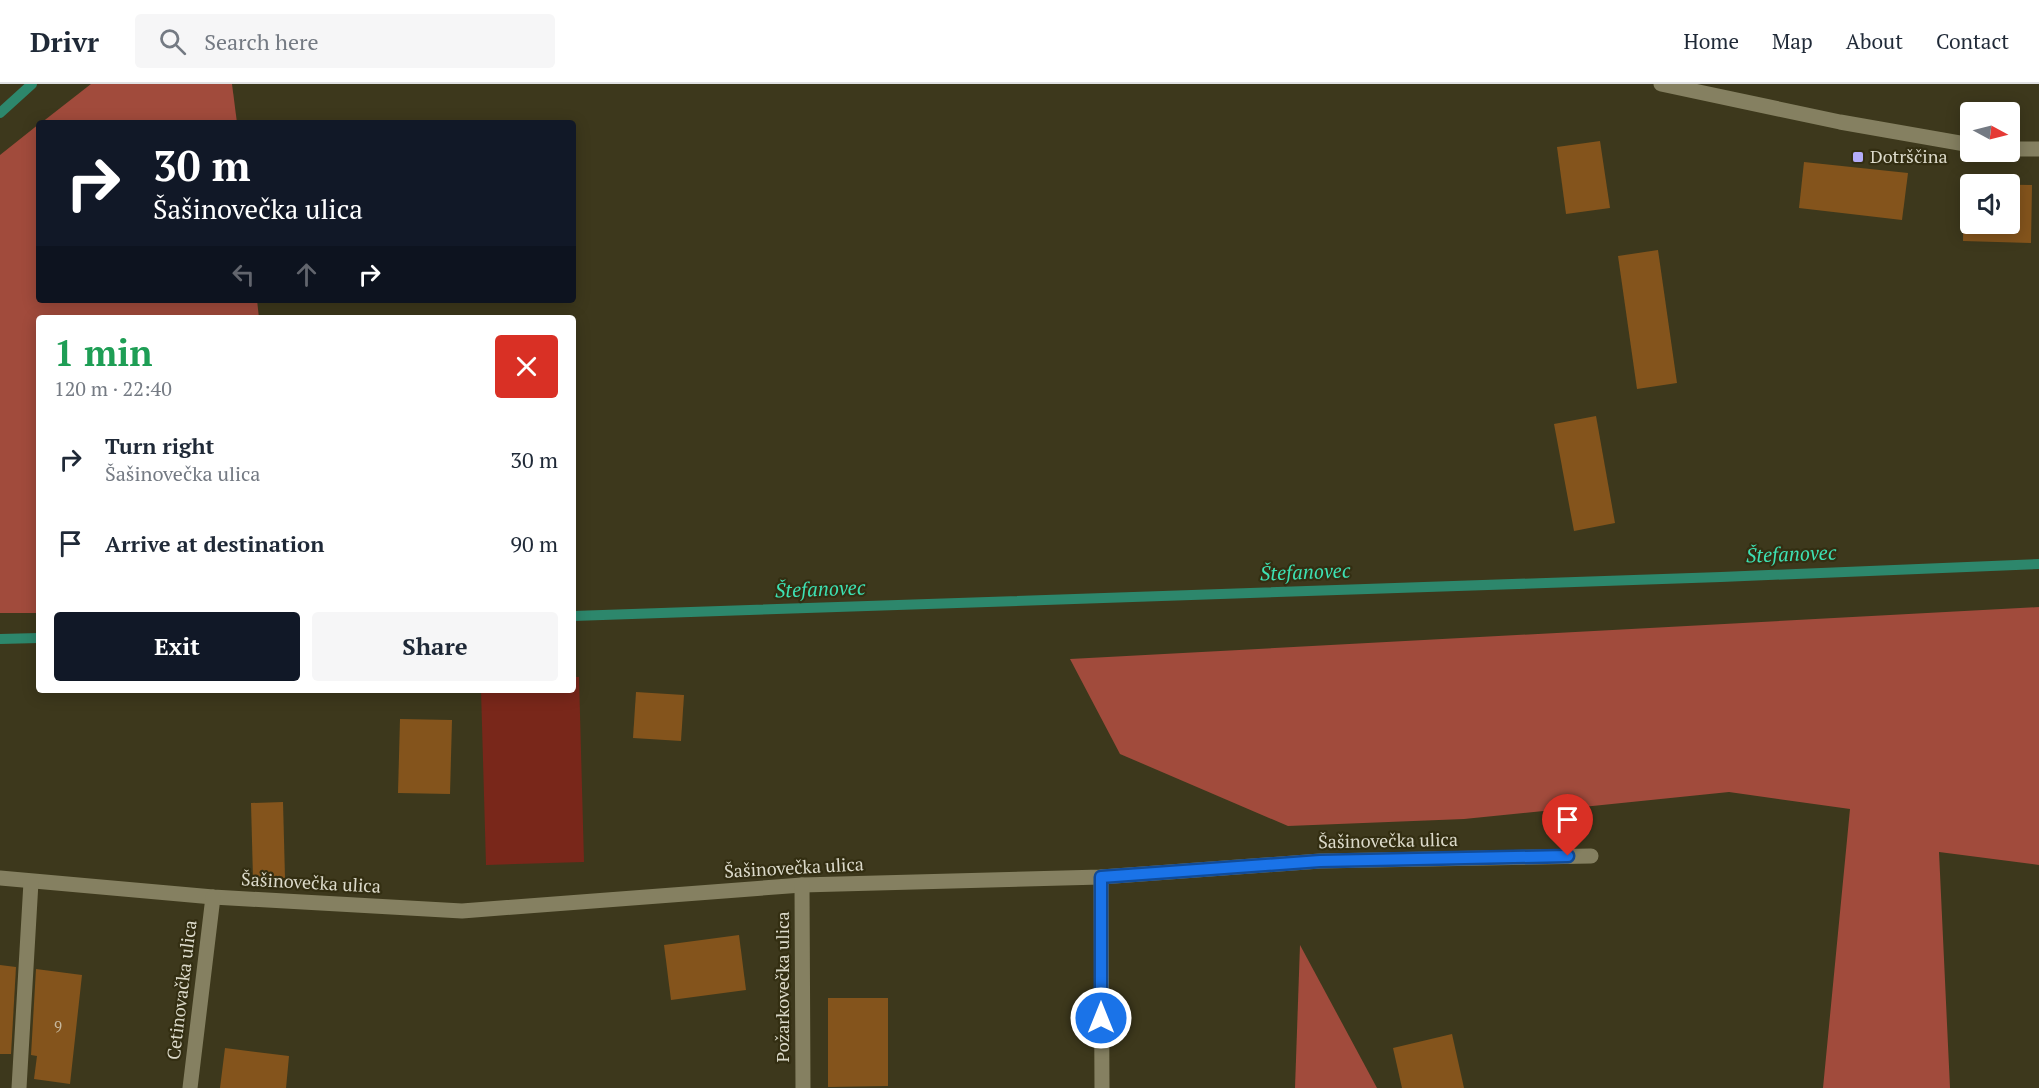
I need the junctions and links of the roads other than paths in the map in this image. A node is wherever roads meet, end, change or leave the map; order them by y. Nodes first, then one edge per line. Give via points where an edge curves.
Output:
1 (1660, 84) edge
2 (1960, 143) edge
3 (2020, 149) edge
4 (2039, 149) edge
5 (1591, 856) dead end
6 (1101, 877) junction
7 (0, 878) edge
8 (31, 882) junction
9 (802, 885) junction
10 (213, 897) junction
11 (19, 1088) edge
12 (190, 1088) edge
13 (803, 1088) edge
14 (1102, 1088) edge

1 - 2 street
3 - 4 street
5 - 6 street, Šašinovečka ulica via 1320,861
6 - 9 street, Šašinovečka ulica
6 - 14 street
7 - 8 street, Šašinovečka ulica
8 - 10 street, Šašinovečka ulica
8 - 11 street
9 - 10 street, Šašinovečka ulica via 462,911
9 - 13 street, Požarkovečka ulica
10 - 12 street, Cetinovačka ulica

